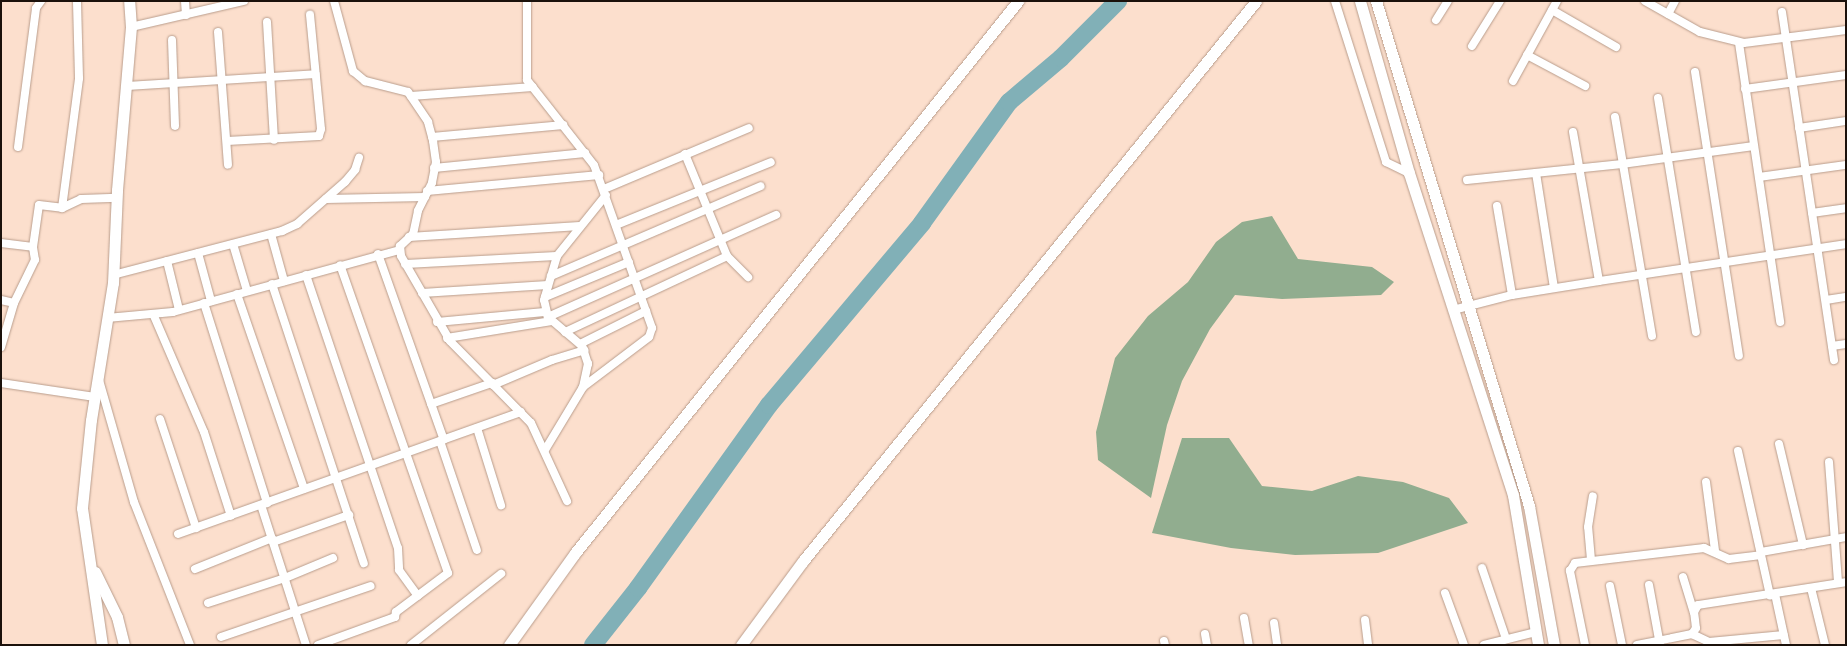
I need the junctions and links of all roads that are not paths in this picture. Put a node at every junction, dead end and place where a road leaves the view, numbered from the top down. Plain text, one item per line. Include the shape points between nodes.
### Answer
1 (41, 1) edge
2 (77, 1) edge
3 (123, 1) edge
4 (129, 1) edge
5 (185, 1) edge
6 (244, 1) edge
7 (334, 1) edge
8 (527, 1) edge
9 (1018, 1) edge
10 (1256, 1) edge
11 (1335, 1) edge
12 (1360, 1) edge
13 (1376, 1) edge
14 (1448, 1) edge
15 (1500, 1) edge
16 (1558, 1) edge
17 (1645, 1) edge
18 (1675, 1) edge
19 (234, 3) edge
20 (1552, 10) junction
21 (1782, 12) dead end
22 (1668, 14) junction
23 (186, 15) junction
24 (310, 15) dead end
25 (1436, 20) dead end
26 (267, 22) dead end
27 (131, 27) junction
28 (1846, 30) edge
29 (218, 32) dead end
30 (172, 40) dead end
31 (1786, 40) junction
32 (1738, 42) junction
33 (1472, 46) dead end
34 (1616, 47) dead end
35 (1527, 54) junction
36 (1695, 72) dead end
37 (316, 74) junction
38 (1846, 75) edge
39 (270, 77) junction
40 (223, 80) junction
41 (1513, 80) dead end
42 (1793, 82) junction
43 (176, 83) junction
44 (127, 86) junction
45 (1585, 86) dead end
46 (533, 88) junction
47 (1745, 89) junction
48 (411, 96) junction
49 (1658, 98) dead end
50 (1615, 117) dead end
51 (1846, 121) edge
52 (175, 126) dead end
53 (563, 126) junction
54 (749, 128) dead end
55 (1799, 128) junction
56 (1573, 132) dead end
57 (432, 137) junction
58 (274, 140) junction
59 (227, 141) junction
60 (1754, 146) junction
61 (18, 147) dead end
62 (1707, 151) junction
63 (585, 154) junction
64 (685, 154) junction
65 (1668, 157) junction
66 (359, 158) dead end
67 (771, 162) dead end
68 (1622, 164) junction
69 (228, 165) dead end
70 (1846, 165) edge
71 (434, 168) junction
72 (1577, 170) junction
73 (1806, 171) junction
74 (1536, 173) junction
75 (599, 175) junction
76 (1410, 176) junction
77 (1759, 177) junction
78 (1467, 180) dead end
79 (760, 186) dead end
80 (700, 190) junction
81 (605, 192) junction
82 (426, 194) junction
83 (117, 198) junction
84 (326, 199) junction
85 (1498, 206) dead end
86 (62, 208) junction
87 (708, 208) junction
88 (1846, 208) edge
89 (1812, 214) junction
90 (776, 215) dead end
91 (616, 224) junction
92 (580, 226) junction
93 (271, 234) junction
94 (409, 237) junction
95 (720, 240) junction
96 (1, 243) edge
97 (233, 244) junction
98 (623, 244) junction
99 (1846, 244) edge
100 (33, 247) junction
101 (1818, 248) junction
102 (399, 250) junction
103 (198, 253) junction
104 (378, 254) junction
105 (1769, 254) junction
106 (557, 256) junction
107 (727, 256) junction
108 (167, 261) junction
109 (629, 262) junction
110 (1723, 262) junction
111 (405, 264) junction
112 (340, 265) junction
113 (1685, 267) junction
114 (306, 274) junction
115 (1642, 274) junction
116 (113, 275) junction
117 (551, 276) junction
118 (748, 277) dead end
119 (634, 278) junction
120 (1599, 280) junction
121 (284, 281) junction
122 (272, 284) junction
123 (548, 285) junction
124 (1554, 288) junction
125 (247, 291) junction
126 (422, 293) junction
127 (237, 294) junction
128 (641, 295) junction
129 (1512, 295) junction
130 (544, 297) junction
131 (1846, 298) edge
132 (1, 300) edge
133 (1826, 300) junction
134 (14, 302) junction
135 (208, 302) junction
136 (1468, 306) junction
137 (180, 310) junction
138 (1453, 310) junction
139 (646, 311) junction
140 (154, 316) junction
141 (548, 317) junction
142 (107, 318) junction
143 (437, 322) junction
144 (1780, 322) dead end
145 (564, 332) junction
146 (1696, 332) dead end
147 (1652, 336) dead end
148 (447, 338) junction
149 (1846, 344) edge
150 (1832, 346) junction
151 (1, 347) edge
152 (583, 347) junction
153 (1739, 356) dead end
154 (1834, 360) dead end
155 (98, 376) junction
156 (1, 383) edge
157 (492, 384) junction
158 (583, 387) junction
159 (95, 397) junction
160 (431, 404) junction
161 (521, 412) junction
162 (160, 420) dead end
163 (476, 428) junction
164 (442, 440) junction
165 (1779, 444) dead end
166 (545, 450) junction
167 (1738, 450) dead end
168 (407, 453) junction
169 (1828, 462) dead end
170 (371, 466) junction
171 (337, 478) junction
172 (1706, 482) dead end
173 (304, 489) junction
174 (1593, 496) dead end
175 (567, 501) dead end
176 (1521, 502) junction
177 (264, 504) junction
178 (501, 505) dead end
179 (349, 515) junction
180 (230, 516) junction
181 (196, 528) junction
182 (178, 534) dead end
183 (1846, 538) edge
184 (1835, 539) junction
185 (272, 540) junction
186 (1803, 545) junction
187 (477, 550) dead end
188 (1715, 550) junction
189 (1761, 554) junction
190 (333, 558) dead end
191 (1591, 560) junction
192 (90, 562) junction
193 (364, 563) dead end
194 (1482, 568) dead end
195 (195, 569) dead end
196 (501, 574) dead end
197 (1683, 577) dead end
198 (285, 578) junction
199 (1842, 583) edge
200 (1649, 585) dead end
201 (371, 586) dead end
202 (1610, 586) dead end
203 (1811, 588) junction
204 (1446, 593) dead end
205 (1772, 594) junction
206 (418, 596) junction
207 (208, 603) dead end
208 (1694, 612) junction
209 (296, 613) junction
210 (1244, 618) dead end
211 (1365, 620) dead end
212 (1274, 624) dead end
213 (1536, 632) junction
214 (1205, 634) dead end
215 (1692, 634) junction
216 (1784, 635) junction
217 (222, 637) dead end
218 (1506, 639) junction
219 (1659, 642) edge
220 (102, 645) edge
221 (124, 645) edge
222 (190, 645) edge
223 (306, 645) edge
224 (318, 645) edge
225 (411, 645) edge
226 (509, 645) edge
227 (741, 645) edge
228 (1207, 645) edge
229 (1249, 645) edge
230 (1276, 645) edge
231 (1368, 645) edge
232 (1464, 645) edge
233 (1484, 645) edge
234 (1538, 645) edge
235 (1554, 645) edge
236 (1585, 645) edge
237 (1622, 645) edge
238 (1637, 645) edge
239 (1786, 645) edge
240 (1825, 645) edge

1 - 61 street via 36,8
2 - 86 street via 79,78
3 - 27 street
4 - 27 street
5 - 23 street
6 - 19 street
7 - 48 street via 353,71 365,82 396,87
8 - 46 street via 528,80
9 - 226 street via 575,553
10 - 227 street via 803,561
11 - 76 street via 1386,162
12 - 76 street
13 - 136 street
14 - 25 street
15 - 33 street
16 - 20 street
17 - 22 street
18 - 22 street
19 - 23 street
20 - 34 street
20 - 35 street
21 - 31 street
22 - 32 street via 1700,32
23 - 27 street
24 - 37 street
26 - 39 street
27 - 44 street
28 - 31 street
29 - 40 street
30 - 43 street
31 - 32 street
31 - 42 street
32 - 47 street
35 - 41 street
35 - 45 street
36 - 62 street
37 - 39 street
37 - 58 street via 319,136
38 - 42 street
39 - 40 street
39 - 58 street
40 - 43 street
40 - 59 street
42 - 47 street
42 - 55 street
43 - 44 street
43 - 52 street
44 - 83 street
46 - 48 street
46 - 53 street
47 - 60 street
48 - 57 street via 428,122
49 - 65 street
50 - 68 street
51 - 55 street
53 - 57 street
53 - 63 street
54 - 64 street
55 - 73 street
56 - 72 street
57 - 71 street
58 - 59 street
59 - 69 street
60 - 62 street
60 - 77 street
62 - 65 street
62 - 110 street
63 - 71 street
63 - 75 street
64 - 80 street
64 - 81 street
65 - 68 street
65 - 113 street
66 - 84 street via 355,170
67 - 80 street
68 - 72 street
68 - 115 street
70 - 73 street
71 - 82 street
72 - 74 street
72 - 120 street
73 - 77 street
73 - 89 street
74 - 78 street
74 - 124 street
75 - 81 street
75 - 82 street
76 - 138 street
77 - 105 street
79 - 87 street
80 - 87 street
80 - 91 street
81 - 91 street
81 - 92 street
82 - 84 street
82 - 94 street
83 - 86 street via 82,199
83 - 116 street
84 - 93 street via 297,224
85 - 129 street
86 - 100 street via 39,205
87 - 95 street
87 - 98 street
88 - 89 street
89 - 101 street
90 - 95 street
91 - 98 street
92 - 94 street
92 - 106 street
93 - 97 street
93 - 121 street
94 - 102 street
95 - 107 street
95 - 119 street
96 - 100 street
97 - 103 street
97 - 125 street
98 - 109 street
98 - 117 street
99 - 101 street
100 - 134 street via 35,260
101 - 105 street
101 - 133 street
102 - 104 street
102 - 111 street
103 - 108 street
103 - 135 street
104 - 112 street
104 - 160 street
105 - 110 street
105 - 144 street
106 - 111 street
106 - 117 street
107 - 118 street
107 - 128 street
108 - 116 street
108 - 137 street
109 - 119 street
109 - 130 street
110 - 113 street
110 - 153 street
111 - 126 street
112 - 114 street
112 - 168 street
113 - 115 street
113 - 146 street
114 - 121 street
114 - 170 street
115 - 120 street
115 - 147 street
116 - 142 street
117 - 123 street
119 - 128 street
119 - 141 street
120 - 124 street
121 - 122 street
122 - 125 street
122 - 171 street
123 - 126 street
123 - 130 street
124 - 129 street
125 - 127 street
126 - 143 street
127 - 135 street
127 - 173 street
128 - 139 street
128 - 145 street
129 - 136 street
130 - 141 street
131 - 133 street
132 - 134 street
133 - 150 street
134 - 151 street
135 - 137 street
135 - 177 street
136 - 138 street
136 - 176 street
137 - 140 street
138 - 176 street
139 - 152 street
139 - 158 street via 652,335
140 - 142 street
140 - 180 street via 204,432
141 - 143 street
141 - 145 street
141 - 148 street
142 - 155 street
143 - 148 street
145 - 152 street
148 - 157 street
149 - 150 street
150 - 154 street
152 - 157 street
152 - 158 street via 588,364
155 - 159 street
155 - 222 street via 134,502
156 - 159 street
157 - 160 street
157 - 161 street
158 - 166 street
159 - 192 street via 82,508
160 - 164 street
161 - 163 street
161 - 166 street via 536,430
162 - 181 street
163 - 164 street
163 - 178 street
164 - 168 street
164 - 187 street
165 - 186 street
166 - 175 street
167 - 189 street
168 - 170 street
168 - 206 street via 448,573
169 - 184 street
170 - 171 street
170 - 206 street via 398,548 399,570
171 - 173 street
171 - 179 street
172 - 188 street
173 - 177 street
174 - 191 street via 1588,527
176 - 213 street
176 - 235 street
177 - 180 street
177 - 185 street
179 - 185 street
179 - 193 street
180 - 181 street
181 - 182 street
183 - 184 street
184 - 186 street
184 - 199 street
185 - 195 street
185 - 198 street
186 - 189 street
188 - 189 street via 1734,560
188 - 191 street via 1704,548
189 - 205 street
190 - 198 street
191 - 236 street via 1570,567
192 - 220 street
192 - 221 street via 117,617
194 - 218 street
196 - 225 street
197 - 208 street
198 - 207 street
198 - 209 street
199 - 203 street
200 - 219 street
201 - 209 street
202 - 237 street
203 - 205 street
203 - 240 street
204 - 232 street
205 - 208 street via 1698,606
205 - 216 street
206 - 224 street via 396,612 395,617
208 - 215 street via 1696,628
209 - 217 street
209 - 223 street
210 - 229 street
211 - 231 street
212 - 230 street
213 - 218 street
213 - 234 street
214 - 228 street
215 - 216 street via 1709,642
215 - 219 street
216 - 239 street
218 - 233 street
219 - 238 street

